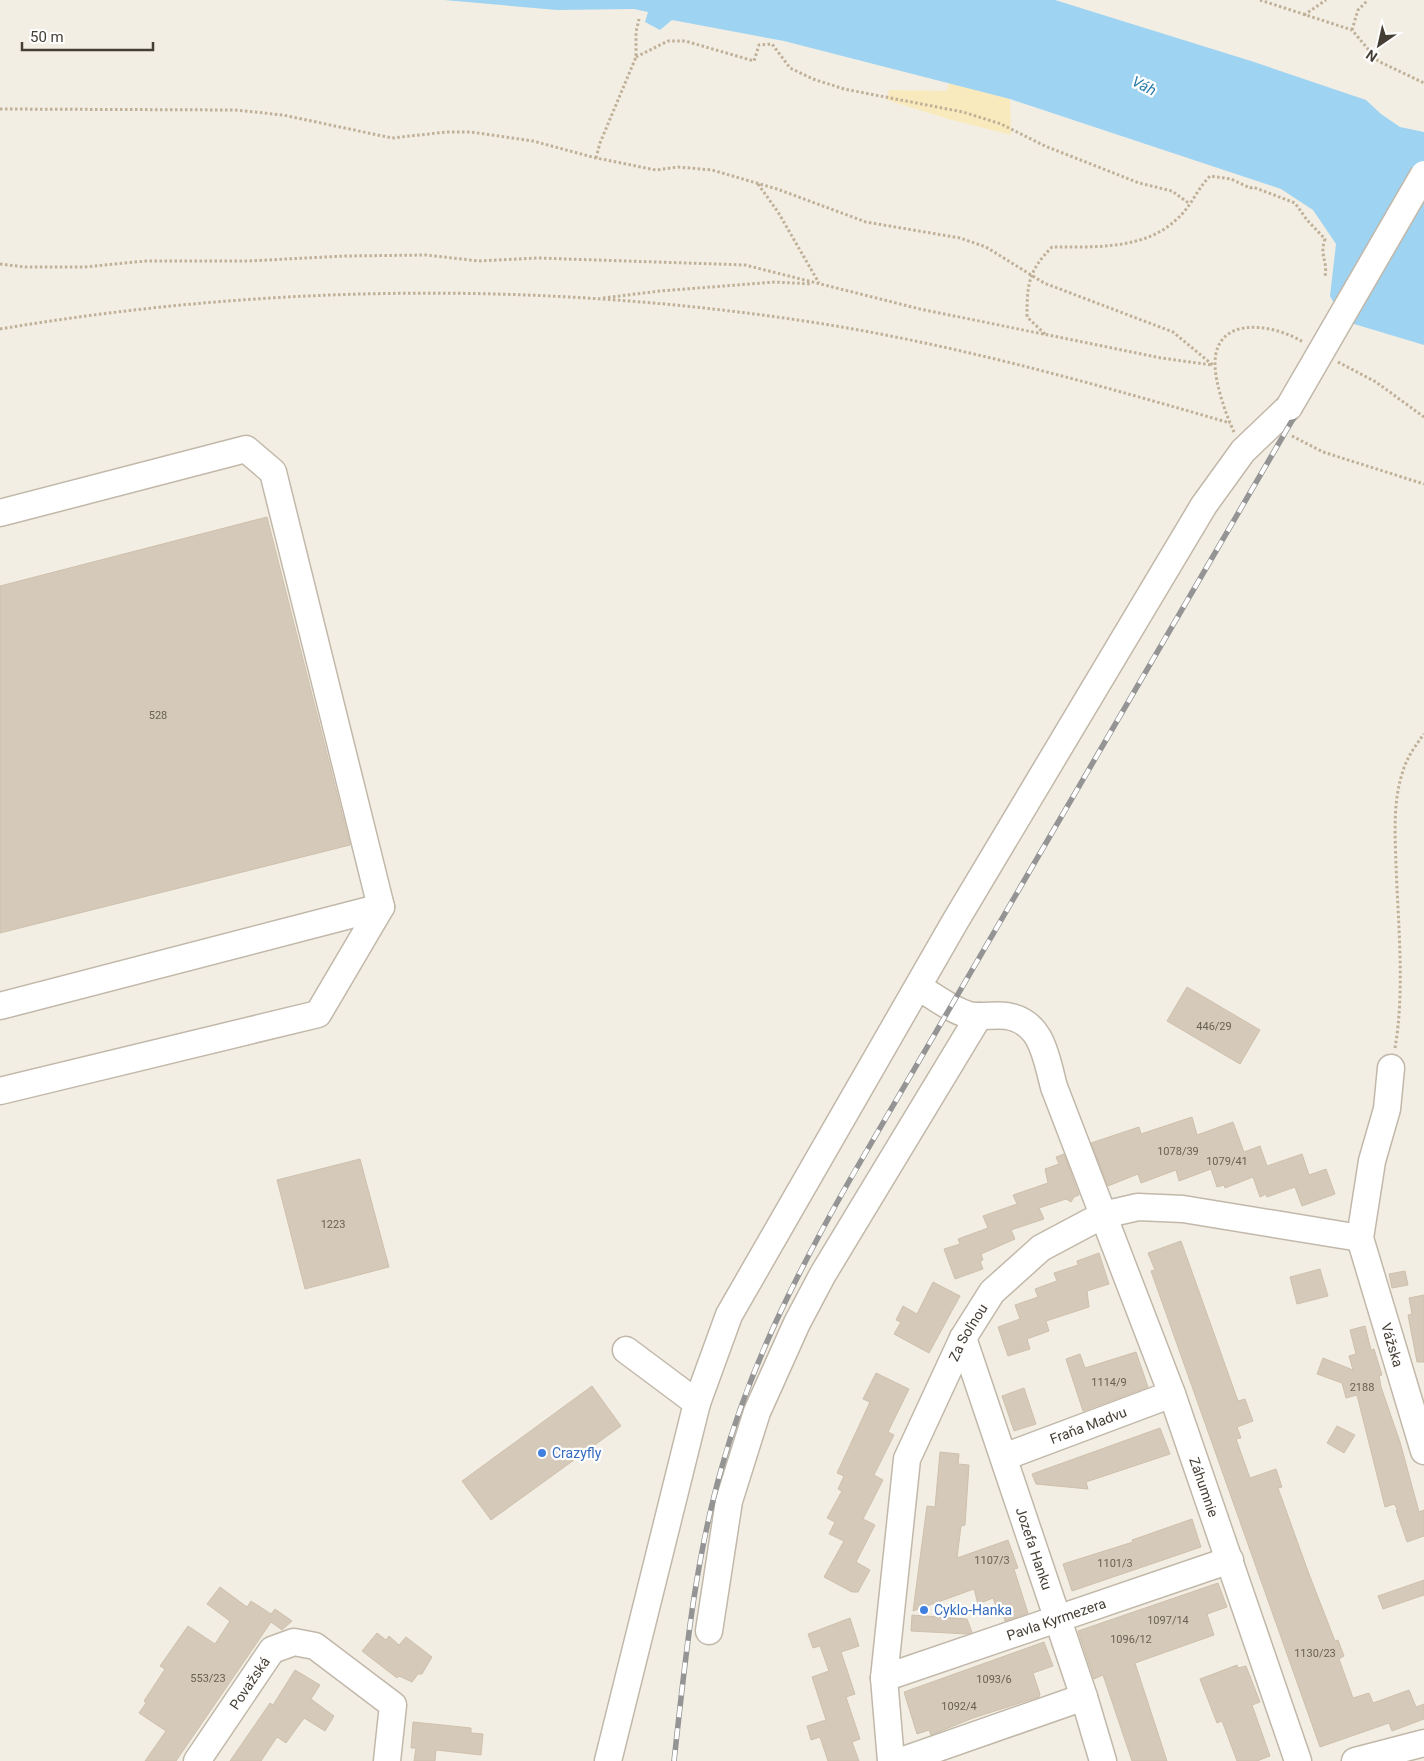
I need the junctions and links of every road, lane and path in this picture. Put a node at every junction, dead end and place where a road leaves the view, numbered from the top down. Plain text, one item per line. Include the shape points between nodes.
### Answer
1 (1260, 0) edge
2 (1326, 0) edge
3 (1368, 0) edge
4 (1304, 15) junction
5 (640, 18) dead end
6 (1352, 30) junction
7 (636, 57) junction
8 (1424, 82) edge
9 (0, 109) edge
10 (596, 158) junction
11 (1424, 174) edge
12 (757, 183) junction
13 (1190, 204) junction
14 (0, 264) edge
15 (1032, 276) junction
16 (1325, 278) dead end
17 (819, 284) junction
18 (595, 299) junction
19 (0, 329) edge
20 (1046, 335) junction
21 (1419, 413) dead end
22 (1424, 418) edge
23 (1230, 423) dead end
24 (1292, 436) dead end
25 (1424, 484) edge
26 (0, 513) edge
27 (1424, 734) edge
28 (381, 907) junction
29 (918, 987) junction
30 (0, 1006) edge
31 (979, 1016) junction
32 (1391, 1068) joint
33 (0, 1090) edge
34 (1104, 1215) junction
35 (1360, 1238) junction
36 (963, 1338) junction
37 (626, 1350) dead end
38 (1172, 1394) junction
39 (696, 1403) junction
40 (1424, 1451) edge
41 (1004, 1457) junction
42 (1230, 1560) junction
43 (1056, 1619) junction
44 (709, 1631) dead end
45 (884, 1678) junction
46 (1084, 1698) junction
47 (1424, 1743) edge
48 (197, 1761) edge
49 (387, 1761) edge
50 (608, 1761) edge
51 (891, 1761) edge
52 (901, 1761) edge
53 (1103, 1761) edge
54 (1298, 1761) edge
55 (1355, 1761) edge

1 - 4 path
2 - 4 path
3 - 6 path via 1358,10
4 - 6 path
5 - 7 path via 636,32
6 - 8 path via 1378,61
7 - 10 path
7 - 13 path via 668,41 685,41 754,61 759,45 772,44 790,68 813,79 844,89 963,112 1001,124 1045,146 1139,183 1172,191
9 - 10 path via 235,110 302,118 366,135 392,138 471,132 532,141
10 - 12 path via 656,170 678,167 712,170
11 - 29 street, bridge via 1289,406 1242,451 1204,505
12 - 15 path via 866,222 960,238 986,247
12 - 17 path via 778,212
13 - 15 path via 1161,232 1128,243 1052,248 1040,260
13 - 16 path via 1210,176 1231,178 1295,203 1325,239 1321,251 1327,266
14 - 17 path via 84,266 146,261 248,261 345,256 416,256 479,261 538,258 645,260 745,265
15 - 20 path via 1027,288 1027,317
15 - 20 path via 1174,332 1214,366
17 - 18 path via 775,282
17 - 20 path
18 - 19 path via 488,294 332,295 199,303 77,316
18 - 23 path via 756,315 877,334 1045,370
21 - 22 path
24 - 25 path via 1323,452
26 - 28 street via 246,449 273,472
27 - 32 path via 1410,754 1402,775 1395,821 1398,1029
28 - 30 street
28 - 33 street via 318,1014
29 - 31 street, Záhumnie via 958,1010
29 - 39 street via 737,1300
31 - 34 street, Záhumnie via 995,1015 1020,1020 1040,1039 1054,1087
31 - 44 street via 823,1274 768,1388 742,1454 729,1501
32 - 35 street via 1387,1109 1372,1161
34 - 35 street, Za Soľnou via 1138,1207 1184,1209
34 - 36 street, Za Soľnou via 1041,1248 992,1292
34 - 38 street, Záhumnie
35 - 40 street, Vážska
36 - 41 street, Jozefa Hanku
36 - 45 street, Za Soľnou via 907,1459
37 - 39 street
38 - 41 street, Fraňa Madvu
38 - 42 street, Záhumnie
39 - 50 street
41 - 43 street, Jozefa Hanku
42 - 43 street, Pavla Kyrmezera
42 - 54 street, Záhumnie
43 - 45 street, Pavla Kyrmezera
43 - 46 street, Jozefa Hanku
45 - 51 street, Za Soľnou
46 - 52 street
46 - 53 street, Jozefa Hanku
47 - 55 street
48 - 49 street, Považská via 272,1650 294,1642 315,1646 393,1705

